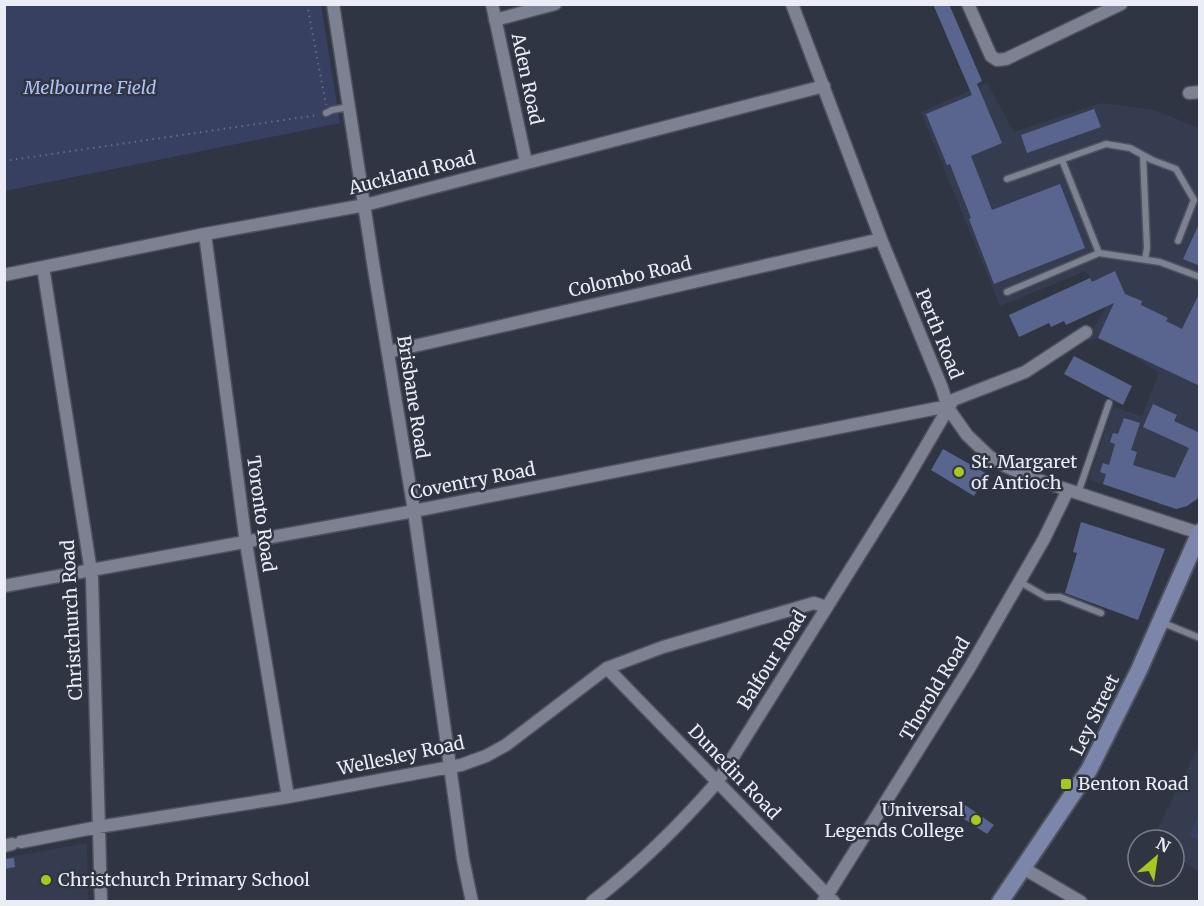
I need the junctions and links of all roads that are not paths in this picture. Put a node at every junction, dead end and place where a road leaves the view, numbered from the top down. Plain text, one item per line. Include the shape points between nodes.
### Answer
1 (333, 4) edge
2 (492, 4) edge
3 (555, 4) edge
4 (792, 4) edge
5 (968, 4) edge
6 (1121, 4) edge
7 (495, 20) junction
8 (824, 86) junction
9 (350, 107) junction
10 (326, 113) road end
11 (1143, 155) junction
12 (1062, 160) junction
13 (526, 162) junction
14 (1007, 179) dead end
15 (365, 205) junction
16 (205, 234) junction
17 (881, 238) junction
18 (1178, 241) dead end
19 (1099, 253) junction
20 (1145, 260) junction
21 (43, 267) junction
22 (4, 275) edge
23 (1200, 277) edge
24 (1007, 292) dead end
25 (1086, 332) dead end
26 (388, 352) junction
27 (1109, 403) dead end
28 (948, 408) junction
29 (1073, 492) junction
30 (414, 511) junction
31 (1199, 533) edge
32 (246, 543) junction
33 (90, 569) junction
34 (1019, 582) junction
35 (4, 586) edge
36 (826, 608) junction
37 (1101, 613) dead end
38 (1160, 622) junction
39 (1200, 638) edge
40 (607, 668) junction
41 (451, 767) junction
42 (718, 781) junction
43 (288, 797) junction
44 (98, 827) junction
45 (12, 844) edge
46 (1023, 868) junction
47 (828, 899) edge
48 (101, 902) edge
49 (472, 902) edge
50 (592, 902) edge
51 (1000, 902) edge
52 (1081, 902) edge

1 - 9 street, Brisbane Road
2 - 7 street, Aden Road
3 - 7 street
4 - 8 street, Perth Road
5 - 6 street via 991,56 998,60
7 - 13 street, Aden Road
8 - 13 street, Auckland Road
8 - 17 street, Perth Road
9 - 10 lane
9 - 15 street, Brisbane Road
11 - 12 lane via 1130,148 1106,144
11 - 18 lane via 1176,169 1194,200
11 - 20 lane
12 - 14 lane
12 - 19 lane
13 - 15 street, Auckland Road
15 - 16 street, Auckland Road
15 - 26 street, Brisbane Road
16 - 21 street, Auckland Road
16 - 32 street, Toronto Road
17 - 26 street, Colombo Road
17 - 28 street, Perth Road
19 - 20 lane
19 - 24 lane
20 - 23 lane
21 - 22 street, Auckland Road
21 - 33 street, Christchurch Road
25 - 28 street via 1025,372 953,400
26 - 30 street, Brisbane Road
27 - 29 lane
28 - 29 street, Perth Road via 966,435 989,456 1023,474
28 - 30 street, Coventry Road
28 - 36 street, Balfour Road
29 - 31 street, Perth Road
29 - 34 street, Thorold Road
30 - 32 street, Coventry Road
30 - 41 street, Brisbane Road
31 - 38 street, Ley Street
32 - 33 street, Coventry Road
32 - 43 street, Toronto Road
33 - 35 street, Coventry Road
33 - 44 street, Christchurch Road
34 - 37 lane via 1047,597 1060,597
34 - 47 street, Thorold Road
36 - 40 street, Wellesley Road via 814,603 663,647
36 - 42 street, Balfour Road
38 - 39 lane
38 - 46 street, Ley Street via 1089,770
40 - 41 street, Wellesley Road via 506,745
40 - 42 street, Dunedin Road
41 - 43 street, Wellesley Road
41 - 49 street, Brisbane Road
42 - 47 street, Dunedin Road
42 - 50 street, Balfour Road via 627,874
43 - 44 street, Wellesley Road
44 - 45 street, Wellesley Road
44 - 48 street, Christchurch Road
46 - 51 street, Ley Street
46 - 52 street

